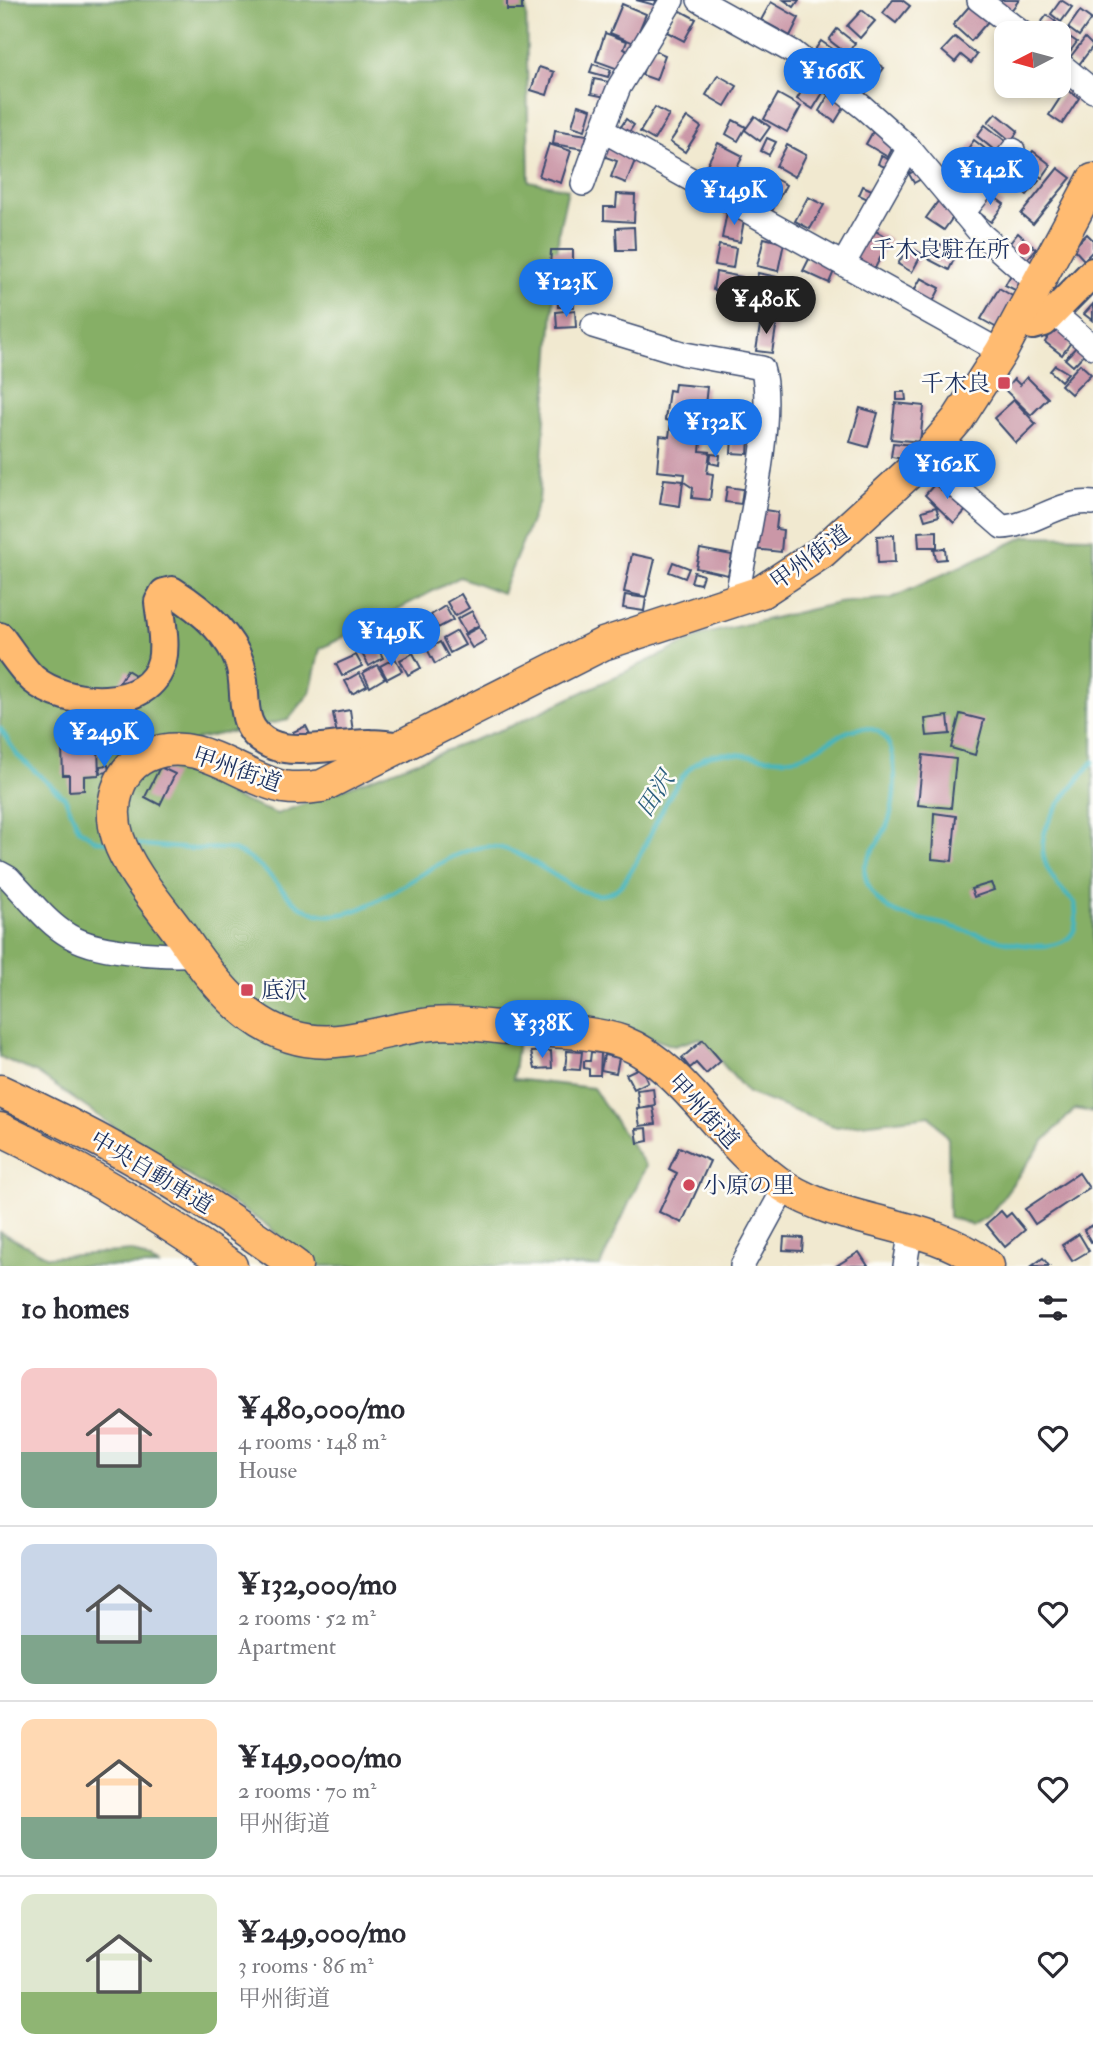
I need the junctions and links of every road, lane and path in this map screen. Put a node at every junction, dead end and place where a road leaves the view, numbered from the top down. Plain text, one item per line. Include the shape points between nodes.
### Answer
1 (672, 0) edge
2 (699, 0) edge
3 (979, 0) edge
4 (1006, 21) edge
5 (1071, 73) edge
6 (1093, 91) edge
7 (602, 131) junction
8 (909, 148) junction
9 (1013, 150) dead end
10 (1093, 180) edge
11 (583, 184) dead end
12 (963, 213) junction
13 (844, 262) junction
14 (1093, 272) edge
15 (1037, 283) junction
16 (1055, 314) junction
17 (1018, 322) junction
18 (593, 326) dead end
19 (1093, 347) edge
20 (1001, 352) junction
21 (924, 459) junction
22 (1093, 503) edge
23 (736, 602) junction
24 (0, 637) edge
25 (403, 747) junction
26 (0, 873) edge
27 (190, 949) junction
28 (0, 1091) edge
29 (0, 1129) edge
30 (785, 1187) junction
31 (911, 1229) junction
32 (231, 1266) edge
33 (296, 1266) edge
34 (742, 1266) edge
35 (905, 1266) edge
36 (988, 1266) edge

1 - 7 street via 619,87
2 - 8 street via 793,52
3 - 4 street
5 - 6 street
7 - 11 street
7 - 13 street
8 - 12 street
8 - 13 street
9 - 12 street
10 - 15 highway, 甲州街道
12 - 15 street
13 - 20 street
14 - 16 main road
15 - 17 highway, 甲州街道
16 - 17 main road via 1033,326
16 - 19 street
17 - 20 highway, 甲州街道
18 - 23 street via 685,355 762,368 768,386 761,453
20 - 21 highway, 甲州街道 via 958,419
21 - 22 street via 1002,527 1071,503
21 - 23 highway, 甲州街道 via 798,571
23 - 25 highway, 甲州街道 via 603,644
24 - 25 main road via 33,679 54,692 82,699 124,697 148,684 162,661 159,601 172,591 209,618 231,646 240,665 247,722 256,735 271,745 288,748
25 - 27 highway, 甲州街道 via 343,778 304,788 268,783 193,751 154,753 135,764 120,783 113,808 123,852
26 - 27 street via 55,928 77,943 169,956
27 - 30 highway, 甲州街道 via 237,1008 262,1025 303,1041 345,1041 455,1023 576,1032 621,1041 666,1069 740,1150
28 - 33 highway, 中央自動車道 via 133,1159
29 - 32 highway, 中央自動車道 via 153,1212
30 - 31 highway, 甲州街道 via 815,1202
30 - 34 street
31 - 35 street
31 - 36 highway, 甲州街道 via 950,1242

